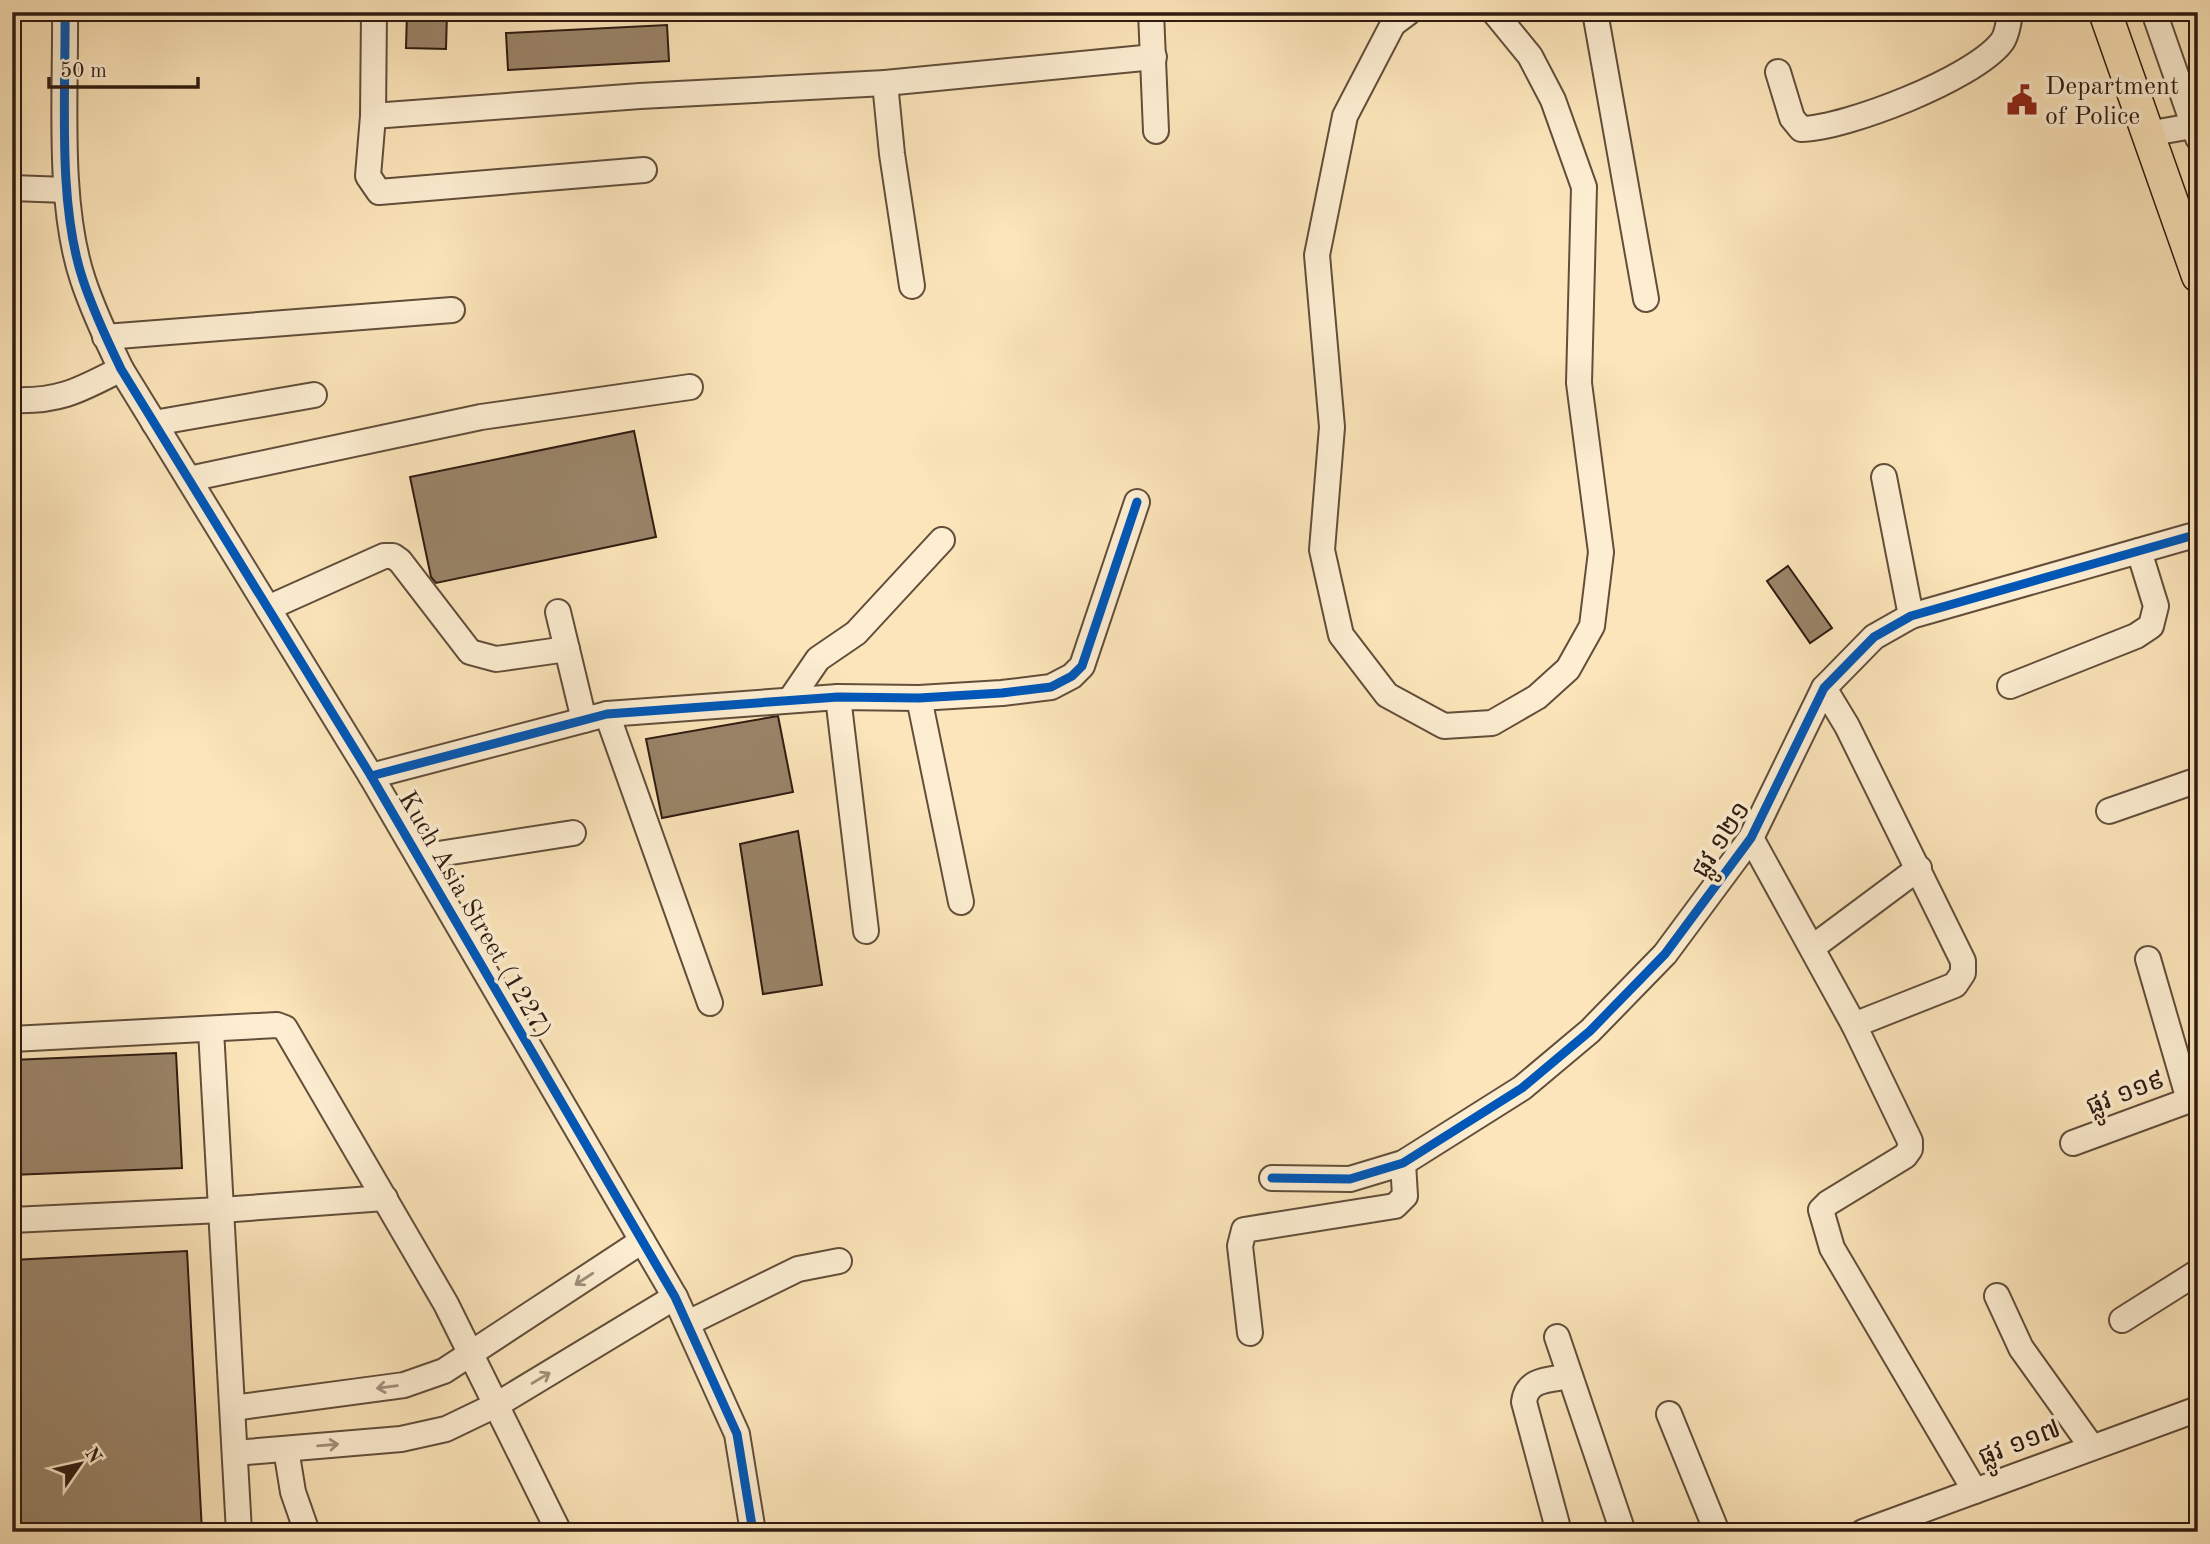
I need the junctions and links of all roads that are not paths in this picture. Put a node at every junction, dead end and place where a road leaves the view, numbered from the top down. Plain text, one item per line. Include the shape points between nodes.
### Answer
1 (65, 12) edge
2 (374, 12) edge
3 (1151, 12) edge
4 (1409, 12) edge
5 (1494, 12) edge
6 (1595, 12) edge
7 (2010, 12) edge
8 (2105, 12) edge
9 (2154, 12) edge
10 (1154, 57) junction
11 (1778, 72) dead end
12 (885, 83) junction
13 (373, 116) junction
14 (2196, 129) edge
15 (1156, 131) dead end
16 (2147, 134) junction
17 (644, 170) dead end
18 (12, 188) edge
19 (66, 190) junction
20 (2198, 276) edge
21 (912, 286) dead end
22 (1646, 299) dead end
23 (452, 310) dead end
24 (105, 337) junction
25 (121, 369) junction
26 (690, 387) dead end
27 (314, 395) dead end
28 (12, 400) edge
29 (154, 423) junction
30 (1884, 477) dead end
31 (189, 479) junction
32 (1138, 502) dead end
33 (2198, 534) edge
34 (942, 540) dead end
35 (2139, 551) junction
36 (268, 608) junction
37 (558, 612) dead end
38 (1911, 616) junction
39 (566, 649) junction
40 (2010, 686) dead end
41 (1824, 688) junction
42 (838, 697) junction
43 (919, 698) junction
44 (790, 700) junction
45 (596, 717) junction
46 (371, 776) junction
47 (2198, 780) edge
48 (2109, 811) dead end
49 (573, 832) dead end
50 (1751, 838) junction
51 (419, 858) junction
52 (1919, 869) junction
53 (961, 902) dead end
54 (866, 931) dead end
55 (1812, 947) junction
56 (2148, 959) dead end
57 (710, 1003) dead end
58 (1854, 1025) junction
59 (211, 1030) junction
60 (12, 1039) edge
61 (2193, 1098) edge
62 (2073, 1143) dead end
63 (1403, 1163) junction
64 (1272, 1178) dead end
65 (385, 1198) junction
66 (221, 1210) junction
67 (12, 1220) edge
68 (642, 1241) junction
69 (839, 1261) dead end
70 (2198, 1272) edge
71 (1997, 1296) dead end
72 (675, 1297) junction
73 (2122, 1320) dead end
74 (688, 1323) junction
75 (1250, 1333) dead end
76 (1557, 1337) dead end
77 (472, 1352) junction
78 (1570, 1376) junction
79 (498, 1404) junction
80 (233, 1408) junction
81 (2198, 1409) edge
82 (1669, 1414) dead end
83 (2091, 1446) junction
84 (286, 1448) junction
85 (235, 1453) junction
86 (1975, 1491) junction
87 (239, 1532) edge
88 (307, 1532) edge
89 (559, 1532) edge
90 (752, 1532) edge
91 (1559, 1532) edge
92 (1623, 1532) edge
93 (1717, 1532) edge
94 (1863, 1532) edge

1 - 19 street, Kuch Asia Street (1227)
2 - 13 street
3 - 10 street
4 - 5 street via 1393,24 1345,116 1317,255 1332,427 1322,550 1341,635 1387,695 1444,726 1492,723 1537,697 1568,669 1592,626 1601,552 1578,383 1584,187 1553,100 1530,56
6 - 22 street
7 - 11 street via 2003,41 1991,53 1924,92 1858,118 1801,129 1792,118
8 - 16 main road
9 - 14 street
10 - 12 street
10 - 15 street
12 - 13 street
12 - 21 street
13 - 17 street via 368,176 379,192
14 - 16 street
16 - 20 main road
18 - 19 street
19 - 24 street, Kuch Asia Street (1227) via 82,277
23 - 24 street
24 - 25 street, Kuch Asia Street (1227)
25 - 28 street via 74,393 43,401
25 - 29 street, Kuch Asia Street (1227)
26 - 31 street via 481,417
27 - 29 street
29 - 31 street, Kuch Asia Street (1227)
30 - 38 street
31 - 36 street, Kuch Asia Street (1227)
32 - 43 street via 1088,651 1072,676 1051,687
33 - 35 street, ផ្លូវ ១២១
34 - 44 street via 856,633 818,659
35 - 38 street, ផ្លូវ ១២១
35 - 40 street via 2156,606 2151,626
36 - 39 street via 393,556 470,652 496,659
36 - 46 street, Kuch Asia Street (1227)
37 - 39 street
38 - 41 street, ផ្លូវ ១២១ via 1874,637
39 - 45 street
41 - 50 street, ផ្លូវ ១២១
41 - 52 street
42 - 43 street
42 - 44 street
42 - 54 street
43 - 53 street
44 - 45 street
45 - 46 street
45 - 57 street
46 - 51 street, Kuch Asia Street (1227)
47 - 48 street
49 - 51 street
50 - 55 street
50 - 63 street, ផ្លូវ ១២១ via 1665,954 1590,1031 1522,1088
51 - 68 street, Kuch Asia Street (1227)
52 - 55 street
52 - 58 street via 1963,961 1963,973 1955,985
55 - 58 street
56 - 61 street
58 - 86 street via 1910,1149 1828,1203 1821,1210 1822,1222 1832,1248
59 - 60 street
59 - 65 street via 285,1028
59 - 66 street
61 - 62 street, ផ្លូវ ១១៩
63 - 64 street, ផ្លូវ ១២១ via 1350,1179
63 - 75 street via 1405,1196 1395,1206 1244,1230 1240,1246
65 - 66 street
65 - 77 street
66 - 67 street
66 - 80 street
68 - 72 street, Kuch Asia Street (1227)
68 -> 77 street
69 - 74 street via 798,1269
70 - 73 street
71 - 83 street via 2021,1348
72 - 74 street, Kuch Asia Street (1227)
79 -> 72 street
74 - 90 street, Kuch Asia Street (1227) via 737,1434
76 - 78 street
77 - 79 street
77 -> 80 street via 444,1371 404,1385
78 - 91 street via 1534,1382 1525,1391 1524,1402
78 - 92 street
84 -> 79 street via 401,1439 446,1429
79 - 89 street
80 - 85 street
81 - 83 street, ផ្លូវ ១១៧
82 - 93 street
83 - 86 street, ផ្លូវ ១១៧
84 - 85 street
84 - 88 street via 293,1492
85 - 87 street
86 - 94 street, ផ្លូវ ១១៧

